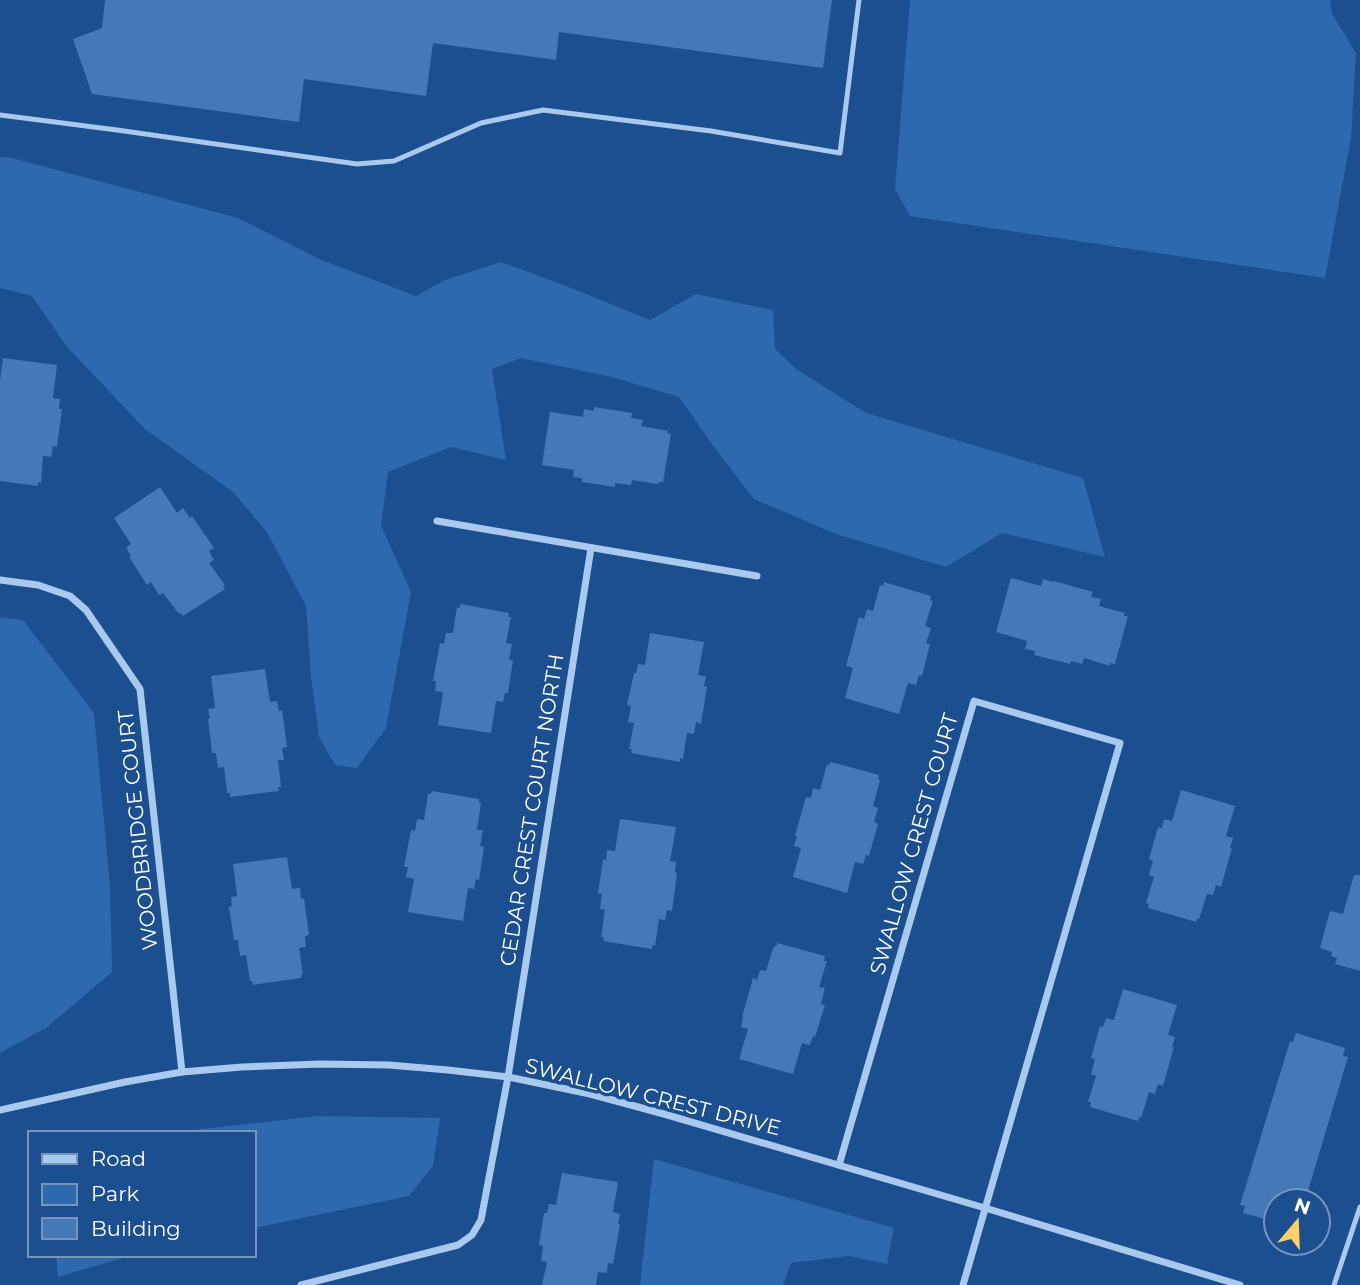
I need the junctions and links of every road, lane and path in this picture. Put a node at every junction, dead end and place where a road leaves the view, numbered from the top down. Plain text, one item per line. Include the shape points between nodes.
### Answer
1 (859, 0) edge
2 (0, 115) edge
3 (437, 521) dead end
4 (591, 548) junction
5 (757, 576) dead end
6 (0, 580) edge
7 (182, 1072) junction
8 (508, 1077) junction
9 (0, 1110) edge
10 (839, 1164) junction
11 (1360, 1207) edge
12 (985, 1208) junction
13 (301, 1285) edge
14 (963, 1285) edge
15 (1240, 1285) edge
16 (1334, 1285) edge

1 - 2 lane via 841,153 543,110 481,123 394,161 358,164
3 - 4 street
4 - 5 street
4 - 8 street, CEDAR CREST COURT NORTH
6 - 7 street, WOODBRIDGE COURT via 38,585 70,596 86,610 140,689
7 - 8 street, SWALLOW CREST DRIVE via 320,1064
7 - 9 street, SWALLOW CREST DRIVE
8 - 10 street, SWALLOW CREST DRIVE via 590,1094
8 - 13 street, CEDAR CREST COURT NORTH via 481,1220 472,1235 458,1245
10 - 12 street, SWALLOW CREST DRIVE
10 - 12 street, SWALLOW CREST COURT via 974,701 1120,743
11 - 16 lane
12 - 14 street
12 - 15 street, SWALLOW CREST DRIVE

